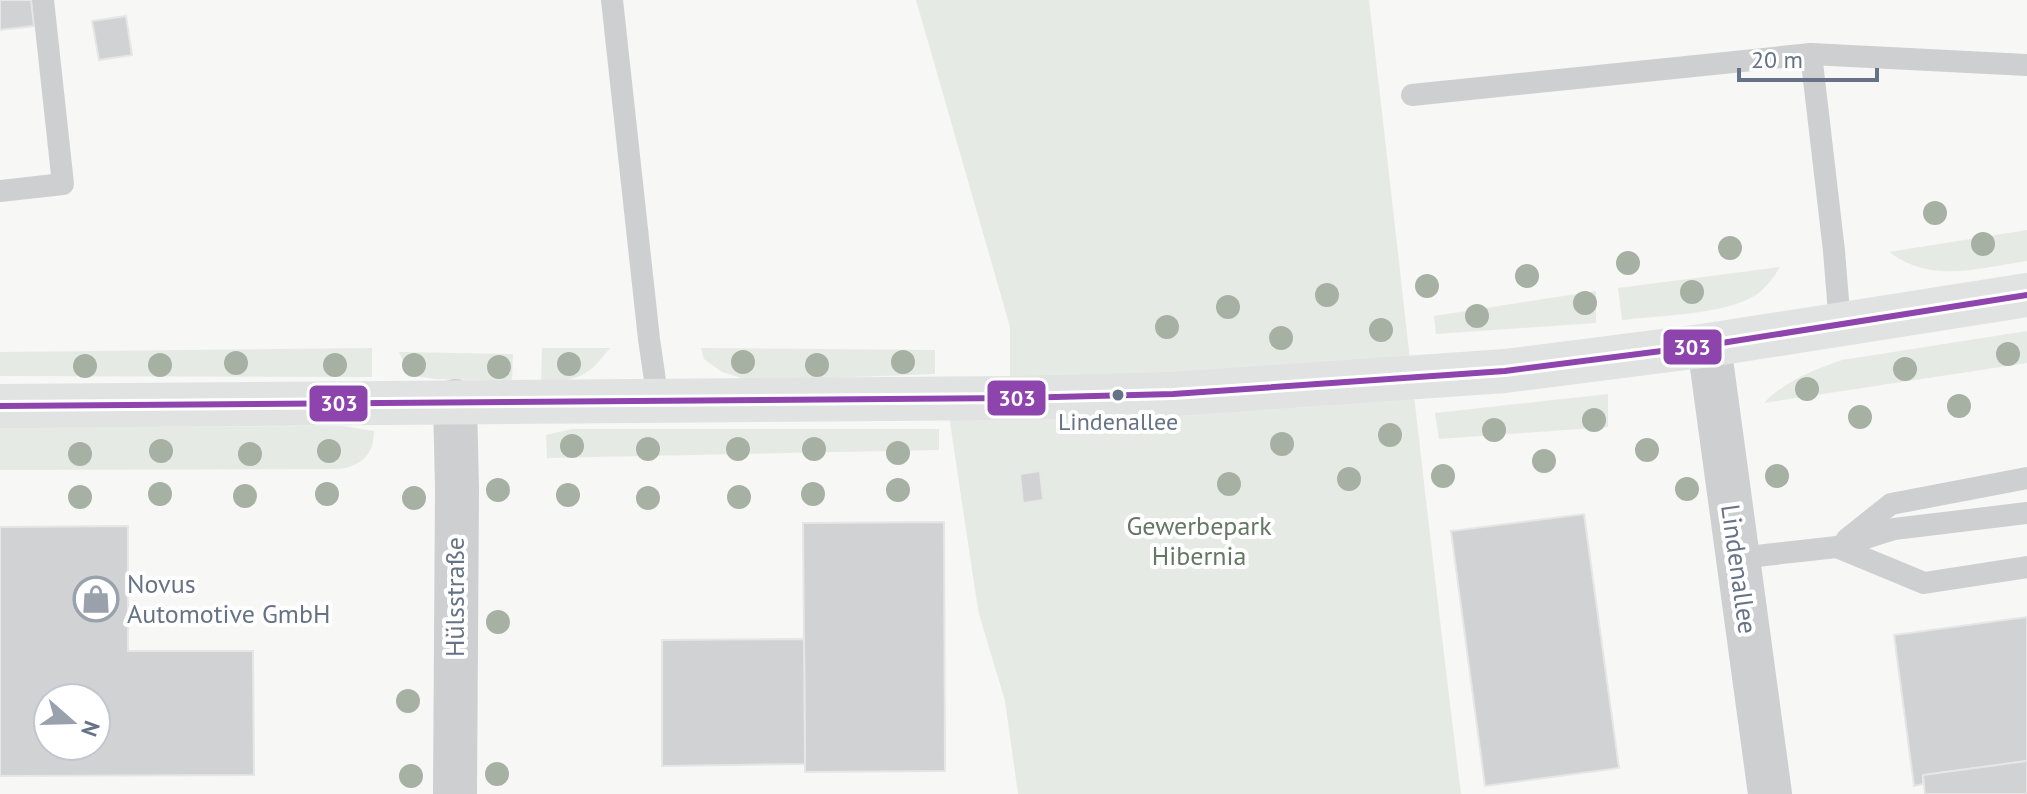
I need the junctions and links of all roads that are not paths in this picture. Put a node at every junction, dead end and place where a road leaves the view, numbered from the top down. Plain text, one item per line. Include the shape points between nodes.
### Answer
1 (43, 0) edge
2 (612, 0) edge
3 (1811, 54) junction
4 (2027, 65) edge
5 (1412, 95) dead end
6 (0, 191) edge
7 (2027, 295) edge
8 (1840, 325) junction
9 (1709, 345) junction
10 (455, 401) junction
11 (658, 401) junction
12 (0, 406) edge
13 (2027, 478) edge
14 (2027, 513) edge
15 (1837, 547) junction
16 (1738, 558) junction
17 (2027, 567) edge
18 (455, 794) edge
19 (1770, 794) edge

1 - 6 lane via 63,184
2 - 11 lane
3 - 4 lane
3 - 5 lane
3 - 8 lane
7 - 8 street
8 - 9 street
9 - 11 street via 1505,371 1135,396
9 - 16 street, Lindenallee
10 - 11 street
10 - 12 street
10 - 18 street, Hülsstraße
13 - 15 lane via 1891,504
14 - 15 lane via 1894,529
15 - 16 lane
15 - 17 lane via 1924,583
16 - 19 street, Lindenallee

